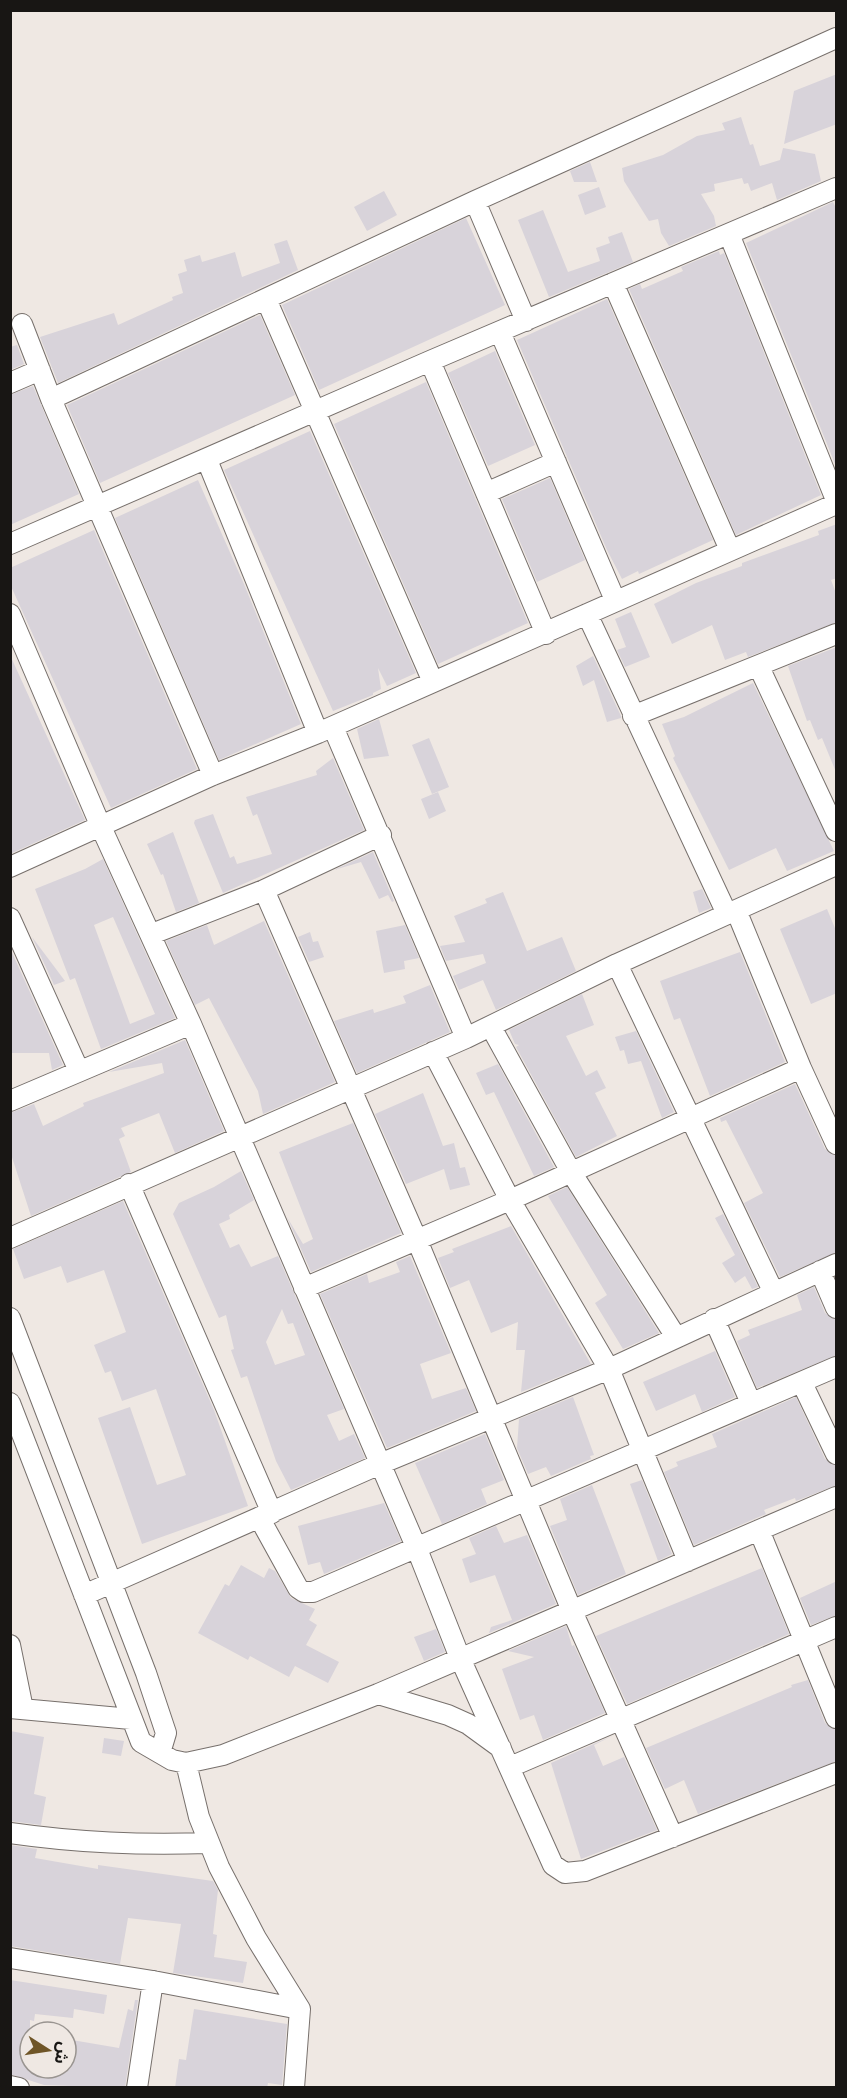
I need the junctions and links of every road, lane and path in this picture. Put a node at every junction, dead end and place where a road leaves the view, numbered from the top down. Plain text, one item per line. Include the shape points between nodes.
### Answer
1 (837, 38) edge
2 (837, 188) edge
3 (475, 201) junction
4 (729, 234) junction
5 (614, 283) junction
6 (266, 298) junction
7 (526, 321) junction
8 (22, 324) dead end
9 (500, 332) junction
10 (430, 361) junction
11 (40, 370) junction
12 (10, 383) edge
13 (51, 399) junction
14 (317, 412) junction
15 (207, 460) junction
16 (556, 462) junction
17 (486, 493) junction
18 (837, 502) edge
19 (96, 506) junction
20 (10, 544) edge
21 (730, 550) junction
22 (615, 600) junction
23 (10, 614) edge
24 (587, 614) junction
25 (546, 634) junction
26 (837, 634) edge
27 (759, 667) junction
28 (433, 682) junction
29 (633, 717) junction
30 (325, 730) junction
31 (213, 775) junction
32 (101, 827) junction
33 (837, 831) edge
34 (381, 835) junction
35 (837, 865) edge
36 (10, 867) edge
37 (264, 890) junction
38 (732, 912) junction
39 (10, 918) edge
40 (152, 934) junction
41 (617, 964) junction
42 (191, 1024) junction
43 (491, 1027) junction
44 (466, 1038) junction
45 (433, 1052) junction
46 (801, 1068) junction
47 (79, 1071) junction
48 (349, 1088) junction
49 (10, 1101) edge
50 (692, 1118) junction
51 (239, 1137) junction
52 (837, 1143) edge
53 (571, 1172) junction
54 (129, 1184) junction
55 (510, 1200) junction
56 (10, 1238) edge
57 (417, 1240) junction
58 (828, 1267) edge
59 (304, 1288) junction
60 (773, 1291) junction
61 (837, 1308) edge
62 (10, 1318) edge
63 (714, 1319) junction
64 (676, 1337) junction
65 (837, 1367) edge
66 (609, 1369) junction
67 (802, 1383) junction
68 (751, 1402) junction
69 (42, 1403) junction
70 (12, 1410) edge
71 (492, 1418) junction
72 (642, 1451) junction
73 (837, 1454) edge
74 (380, 1464) junction
75 (837, 1497) edge
76 (525, 1501) junction
77 (266, 1516) junction
78 (759, 1530) junction
79 (417, 1549) junction
80 (688, 1561) junction
81 (114, 1584) junction
82 (84, 1595) junction
83 (572, 1611) junction
84 (837, 1627) edge
85 (805, 1641) junction
86 (10, 1645) edge
87 (460, 1658) junction
88 (378, 1694) junction
89 (17, 1709) edge
90 (837, 1718) edge
91 (131, 1719) junction
92 (622, 1719) junction
93 (501, 1748) junction
94 (160, 1753) junction
95 (186, 1763) junction
96 (510, 1767) junction
97 (837, 1773) edge
98 (10, 1833) edge
99 (673, 1837) junction
100 (209, 1843) junction
101 (10, 1958) edge
102 (153, 1981) junction
103 (300, 2009) junction
104 (10, 2086) edge
105 (19, 2088) edge
106 (137, 2088) edge
107 (294, 2088) edge

1 - 3 street
2 - 4 street
3 - 6 street
3 - 7 street
4 - 5 street
4 - 18 street
5 - 7 street
5 - 21 street
6 - 13 street
6 - 14 street
7 - 9 street
8 - 11 street
9 - 10 street
9 - 16 street
10 - 14 street
10 - 17 street
11 - 12 street
11 - 13 street
13 - 19 street
14 - 15 street
14 - 28 street
15 - 19 street
15 - 30 street
16 - 17 street
16 - 22 street
17 - 25 street
18 - 21 street
19 - 20 street
19 - 31 street
21 - 22 street
22 - 24 street
23 - 32 street
24 - 25 street
24 - 29 street
25 - 28 street
26 - 27 street
27 - 29 street
27 - 33 street
28 - 30 street
29 - 38 street
30 - 31 street
30 - 34 street
31 - 32 street
32 - 36 street
32 - 40 street
34 - 37 street
34 - 44 street
35 - 38 street
37 - 40 street
37 - 48 street
38 - 41 street
38 - 46 street
39 - 47 street
40 - 42 street
41 - 43 street
41 - 50 street
42 - 47 street
42 - 51 street
43 - 44 street
43 - 53 street
44 - 45 street
45 - 48 street
45 - 55 street
46 - 50 street
46 - 52 street
47 - 49 street
48 - 51 street
48 - 57 street
50 - 53 street
50 - 60 street
51 - 54 street
51 - 59 street
53 - 55 street
53 - 64 street
54 - 56 street
54 - 77 street
55 - 57 street
55 - 66 street
57 - 59 street
57 - 71 street
58 - 60 street
58 - 61 street
59 - 74 street
60 - 63 street
62 - 69 street
63 - 64 street
63 - 68 street
64 - 66 street
65 - 67 street
66 - 71 street
66 - 72 street
67 - 68 street
67 - 73 street
68 - 72 street
69 - 70 street
69 - 81 street
70 - 82 street
71 - 74 street
71 - 76 street
72 - 76 street
72 - 80 street
74 - 77 street
74 - 79 street
75 - 78 street
76 - 79 street
76 - 83 street
77 - 79 street via 296,1585 304,1592 313,1592
77 - 81 street
78 - 80 street
78 - 85 street
79 - 87 street
80 - 83 street
81 - 82 street
81 - 94 street via 166,1733
82 - 91 street
83 - 87 street
83 - 92 street
84 - 85 street
85 - 90 street
85 - 92 street
86 - 89 street
87 - 88 street
87 - 93 street
88 - 93 street via 448,1715
88 - 95 street via 223,1755
89 - 91 street
91 - 94 street via 141,1742
92 - 96 street
92 - 99 street
93 - 96 street
94 - 95 street
95 - 100 street
96 - 99 street via 546,1851 554,1865 565,1873 585,1871
97 - 99 street
98 - 100 street via 98,1844
100 - 103 street via 256,1938
101 - 102 street
102 - 103 street
102 - 106 street
103 - 107 street
104 - 105 street

